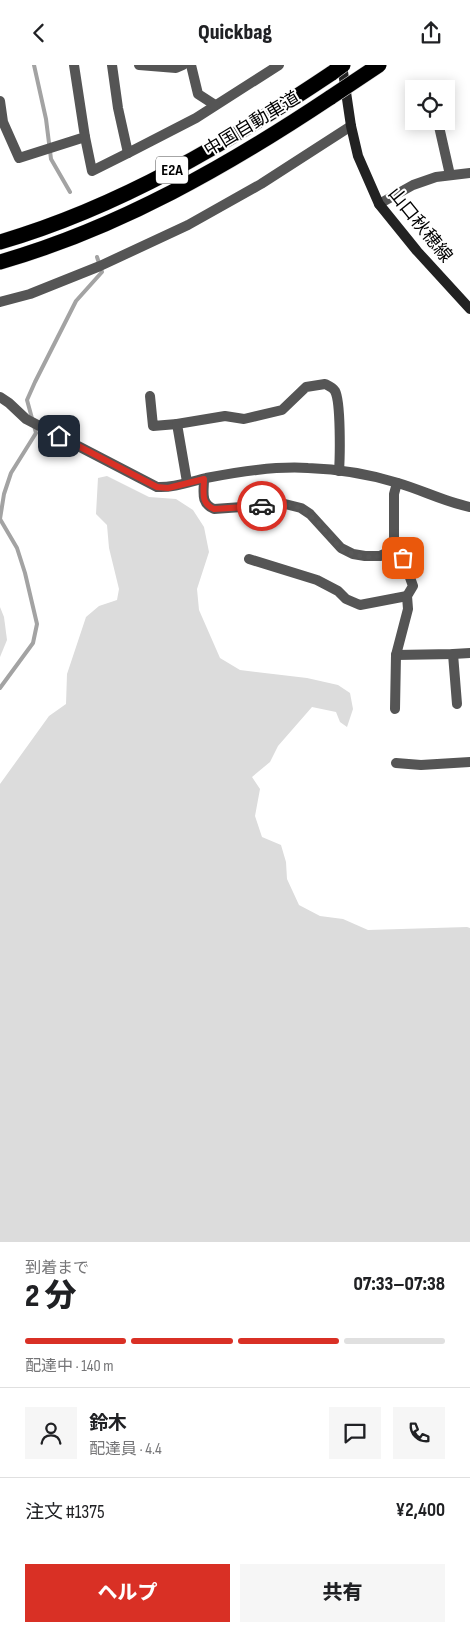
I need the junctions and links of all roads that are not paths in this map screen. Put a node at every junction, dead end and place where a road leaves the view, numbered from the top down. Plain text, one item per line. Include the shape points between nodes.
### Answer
1 (74, 65) edge
2 (112, 65) edge
3 (138, 65) edge
4 (182, 65) edge
5 (191, 65) edge
6 (279, 65) edge
7 (378, 65) edge
8 (339, 67) edge
9 (0, 101) edge
10 (215, 105) junction
11 (351, 126) junction
12 (440, 130) edge
13 (85, 137) junction
14 (128, 153) junction
15 (470, 173) edge
16 (450, 175) junction
17 (379, 204) junction
18 (0, 242) edge
19 (0, 262) edge
20 (0, 302) edge
21 (470, 309) edge
22 (150, 396) dead end
23 (0, 397) edge
24 (177, 424) junction
25 (339, 471) junction
26 (204, 479) junction
27 (187, 482) junction
28 (397, 483) junction
29 (470, 507) edge
30 (394, 549) junction
31 (249, 559) dead end
32 (407, 596) junction
33 (470, 653) edge
34 (453, 654) junction
35 (396, 655) junction
36 (457, 704) dead end
37 (395, 709) dead end
38 (470, 762) edge
39 (396, 763) dead end

1 - 13 street
2 - 14 street
3 - 4 street via 176,68
5 - 10 street via 198,94
6 - 10 street
7 - 19 highway, 中国自動車道 / E2A, bridge via 238,156 182,187 118,218
8 - 11 main road, 山口秋穂線
8 - 18 highway, 中国自動車道 / E2A via 247,128 176,169 112,200
9 - 13 street via 3,122 19,158
10 - 14 street
11 - 17 main road, 山口秋穂線 via 358,156
11 - 20 street via 261,185 188,225 100,266 30,294
12 - 16 street
13 - 14 street via 92,171
15 - 16 street
16 - 17 street via 413,185
17 - 21 main road, 山口秋穂線
22 - 24 street via 153,426
23 - 27 street via 26,419 157,487 168,488
24 - 25 street via 225,416 244,419 282,410 306,387 326,384 333,388 338,404
24 - 27 street
25 - 26 street via 289,468
25 - 28 street
26 - 27 street
26 - 30 street via 204,500 214,509 285,504 301,508 341,549 353,554 380,556
28 - 29 street
28 - 30 street
30 - 32 street via 403,558 413,586
31 - 32 street via 317,580 360,605
32 - 35 street via 408,609
33 - 34 street
34 - 35 street
34 - 36 street
35 - 37 street
38 - 39 street

